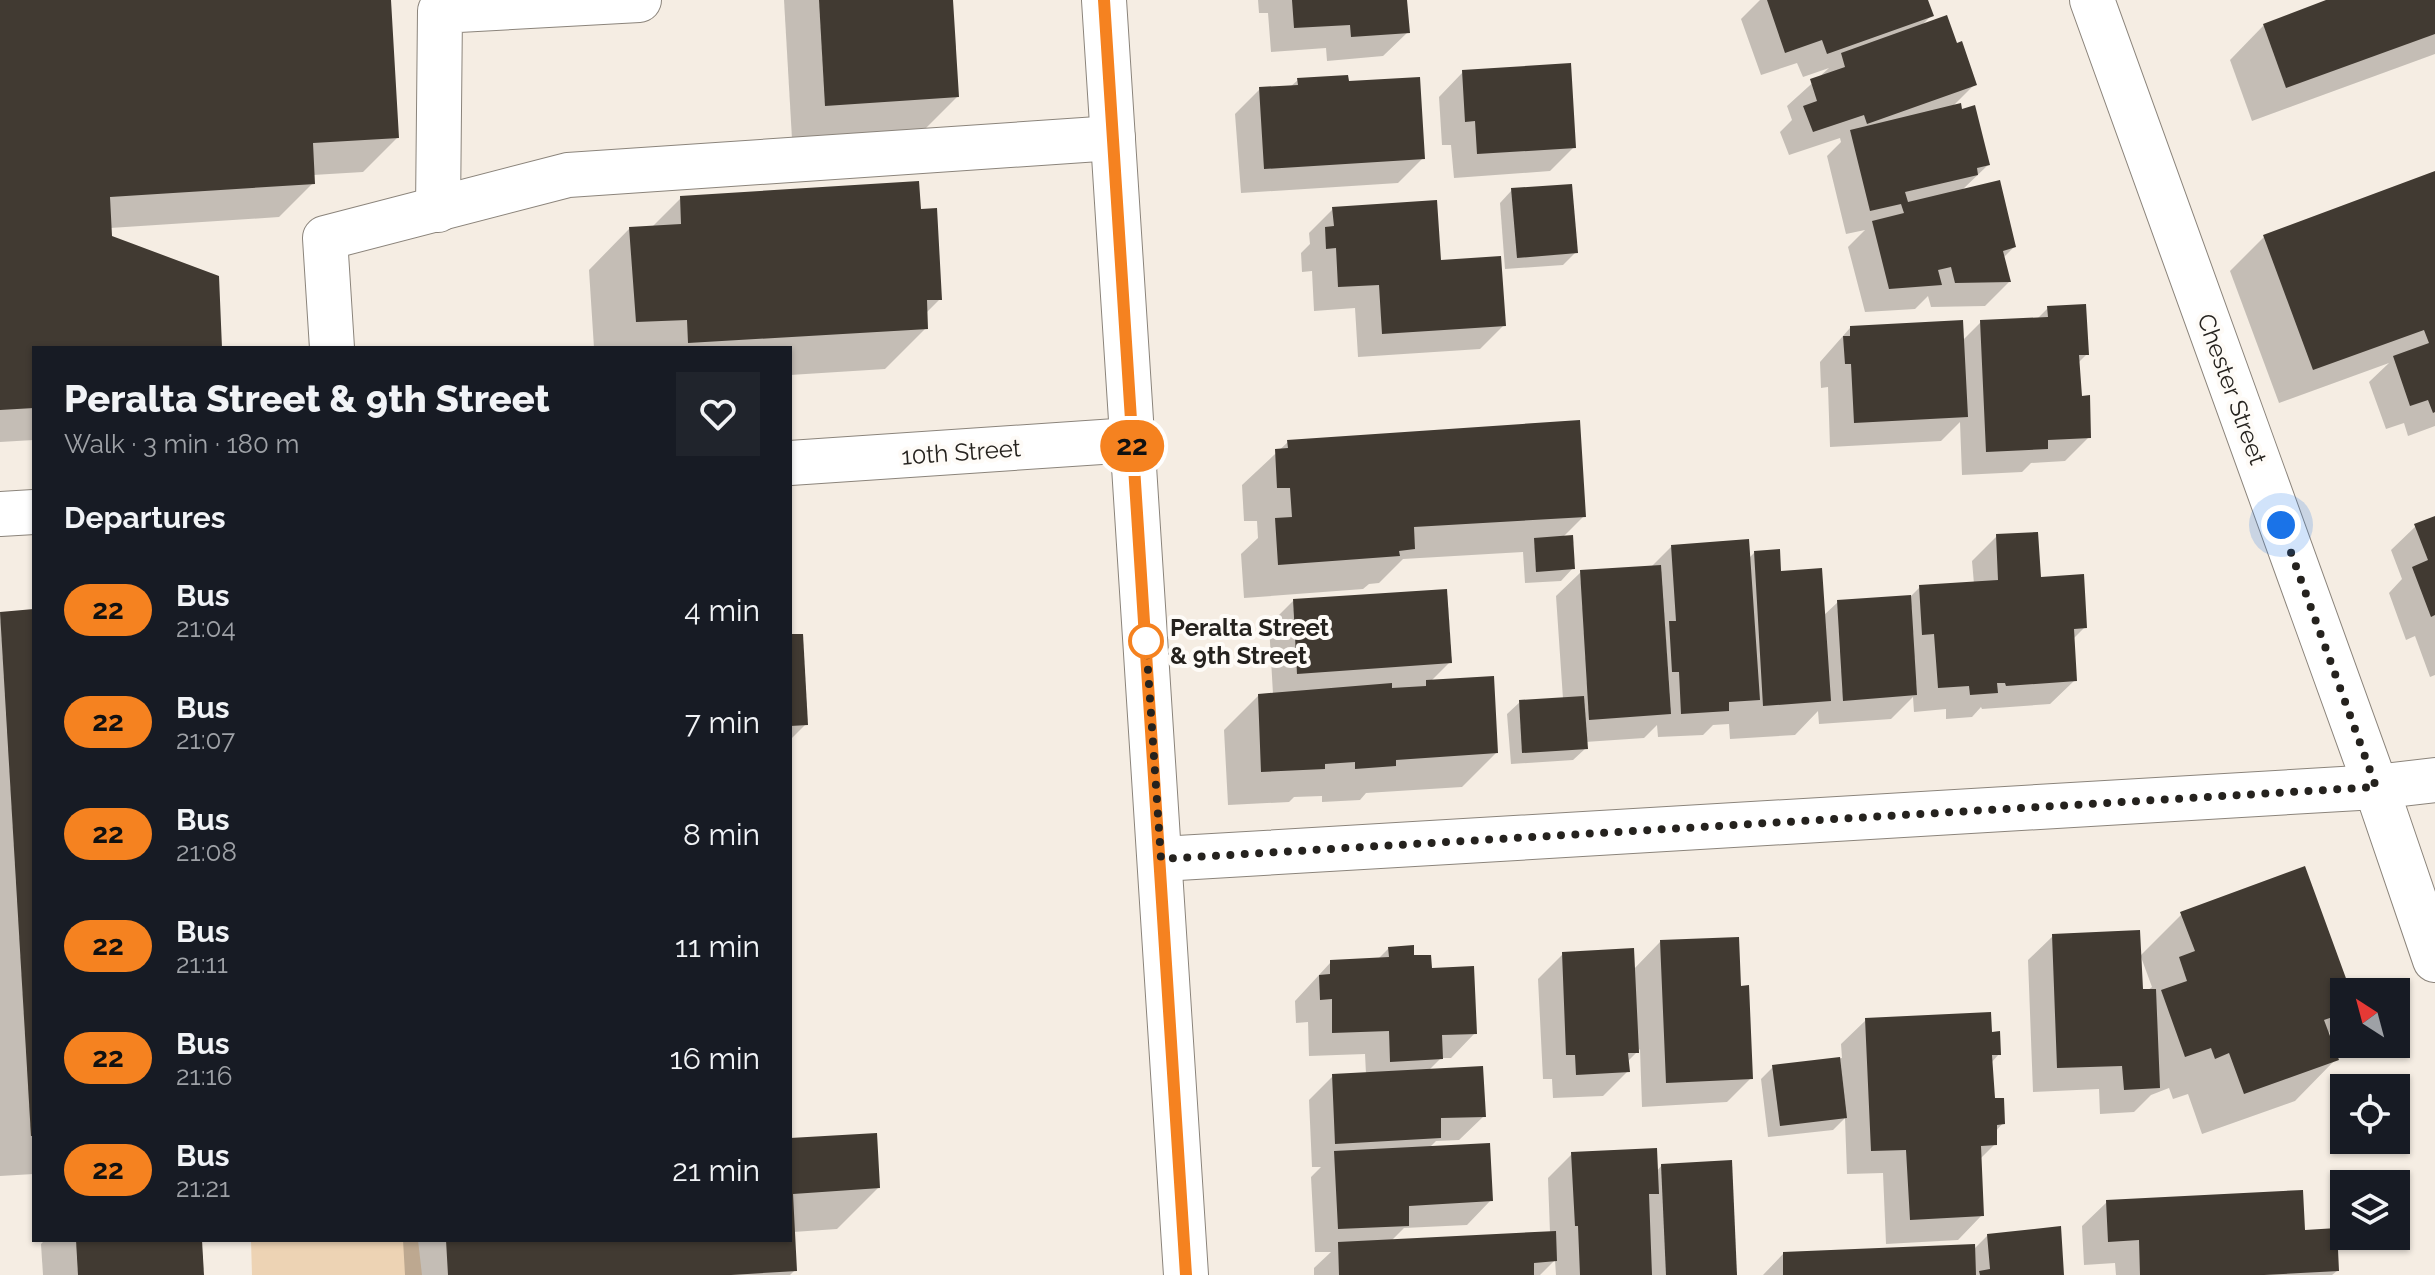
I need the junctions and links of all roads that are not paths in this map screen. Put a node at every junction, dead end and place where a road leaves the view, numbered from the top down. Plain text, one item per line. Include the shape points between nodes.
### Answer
1 (639, 0) edge
2 (1104, 0) edge
3 (2092, 0) edge
4 (1113, 138) junction
5 (438, 210) junction
6 (332, 346) edge
7 (1131, 440) junction
8 (792, 463) edge
9 (32, 512) edge
10 (0, 514) edge
11 (2435, 780) edge
12 (2376, 787) junction
13 (1161, 859) junction
14 (2435, 960) edge
15 (1186, 1275) edge

1 - 5 street via 440,11
2 - 4 street
3 - 12 street, Chester Street
4 - 5 street via 568,175
4 - 7 street
5 - 6 street via 325,238
7 - 8 street, 10th Street
7 - 13 street
9 - 10 street
11 - 12 street
12 - 13 street
12 - 14 street, Chester Street
13 - 15 street

